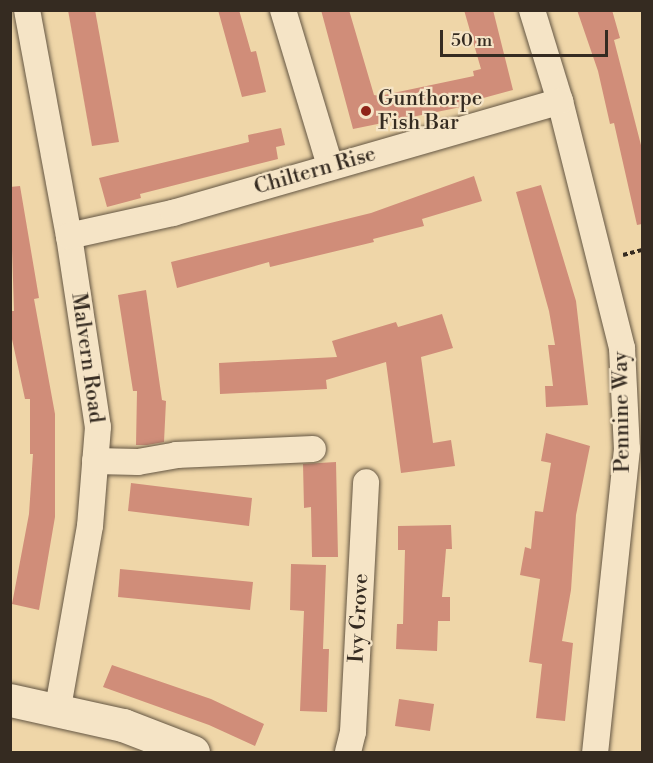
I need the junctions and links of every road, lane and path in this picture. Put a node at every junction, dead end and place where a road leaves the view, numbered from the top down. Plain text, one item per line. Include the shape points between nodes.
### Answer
1 (27, 10) edge
2 (283, 10) edge
3 (532, 10) edge
4 (560, 100) junction
5 (330, 166) junction
6 (69, 236) junction
7 (642, 250) edge
8 (618, 257) dead end
9 (313, 449) dead end
10 (95, 461) junction
11 (366, 482) dead end
12 (10, 700) edge
13 (58, 708) junction
14 (193, 753) edge
15 (348, 753) edge
16 (595, 753) edge

1 - 6 street, Malvern Road
2 - 5 street
3 - 4 street, Pennine Way
4 - 5 street, Chiltern Rise
4 - 16 street, Pennine Way via 622,348 627,449
5 - 6 street, Chiltern Rise via 173,213
6 - 10 street, Malvern Road via 95,390
7 - 8 path
9 - 10 street via 176,455 138,462
10 - 13 street, Malvern Road via 90,526
11 - 15 street, Ivy Grove via 353,732
12 - 13 street
13 - 14 street via 123,725

